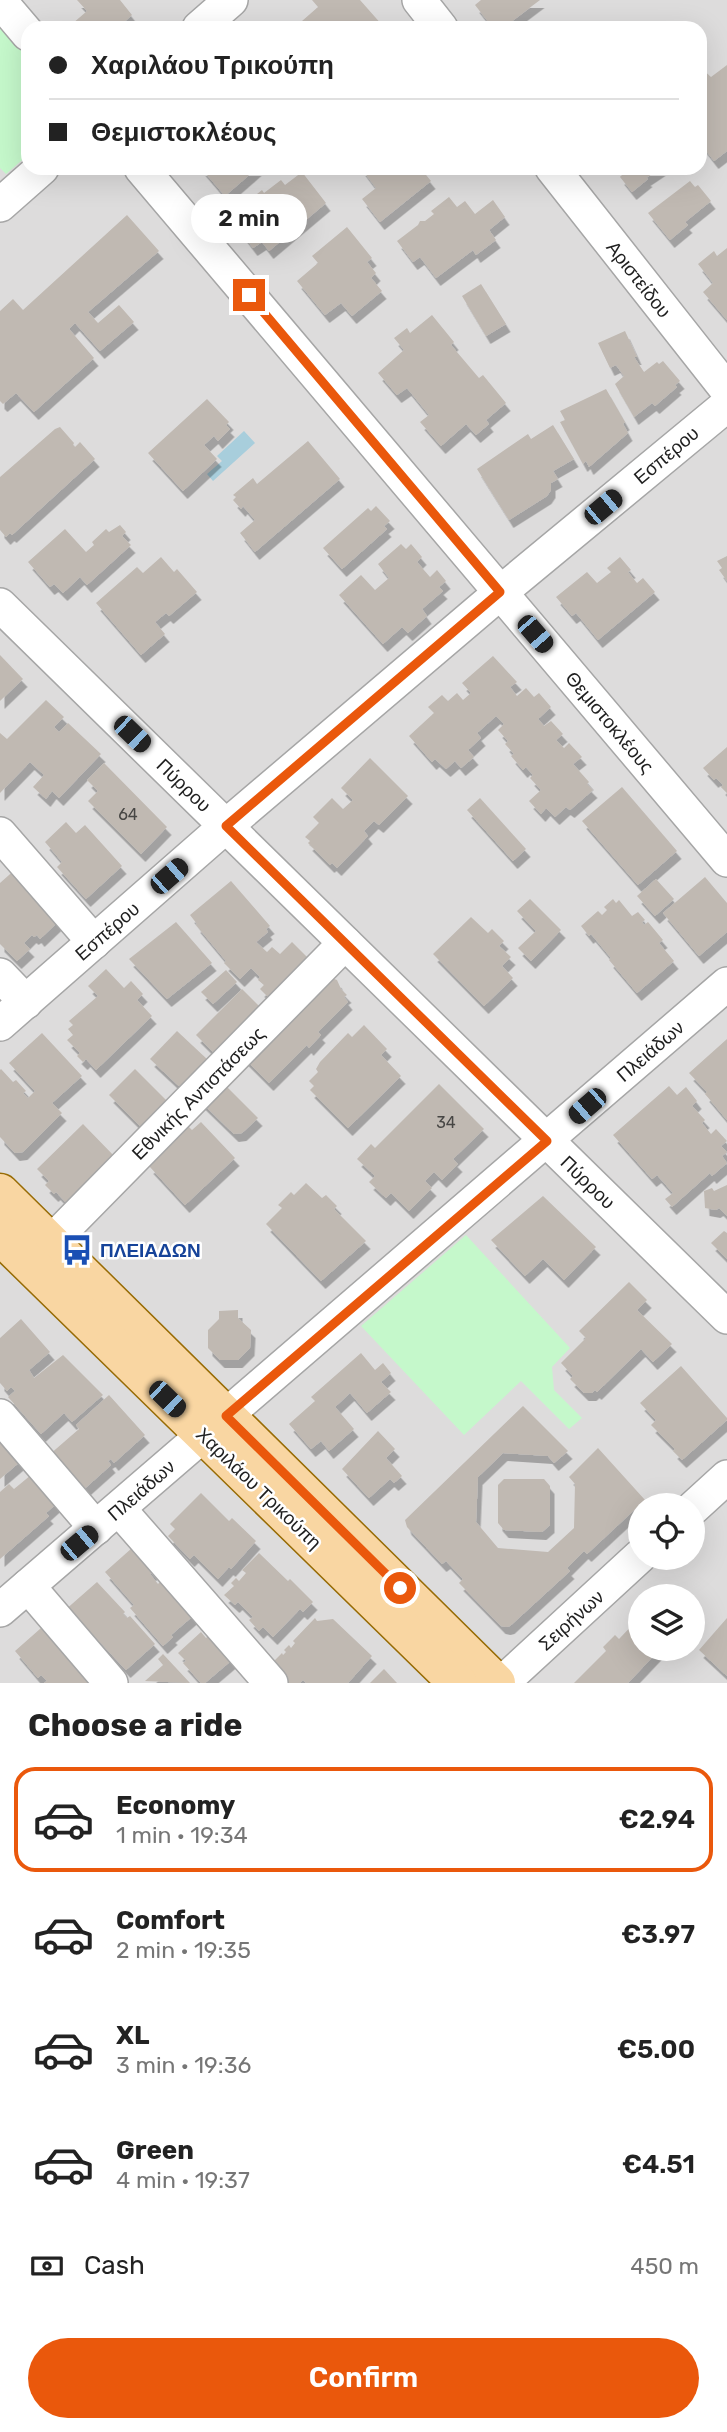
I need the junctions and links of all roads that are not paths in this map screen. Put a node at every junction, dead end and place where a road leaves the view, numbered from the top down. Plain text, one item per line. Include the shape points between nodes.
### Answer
1 (231, 0) edge
2 (419, 0) edge
3 (0, 1) edge
4 (207, 21) edge
5 (436, 21) edge
6 (21, 26) edge
7 (34, 175) edge
8 (147, 175) edge
9 (558, 175) edge
10 (0, 205) edge
11 (727, 390) edge
12 (727, 405) edge
13 (500, 592) junction
14 (0, 605) edge
15 (226, 826) junction
16 (0, 834) edge
17 (727, 860) edge
18 (94, 942) junction
19 (345, 943) junction
20 (0, 975) edge
21 (727, 984) edge
22 (26, 1002) junction
23 (0, 1024) edge
24 (547, 1141) junction
25 (0, 1193) edge
26 (0, 1235) edge
27 (51, 1242) junction
28 (727, 1318) edge
29 (0, 1416) edge
30 (215, 1426) junction
31 (727, 1477) edge
32 (705, 1497) edge
33 (107, 1519) junction
34 (628, 1567) edge
35 (11, 1593) edge
36 (111, 1683) edge
37 (271, 1683) edge
38 (458, 1683) edge
39 (496, 1683) edge
40 (502, 1683) edge

1 - 4 street
2 - 5 street
3 - 6 street
7 - 10 street
8 - 13 street, Θεμιστοκλέους
9 - 11 street, Αριστείδου
12 - 13 street, Εσπέρου
13 - 15 street, Εσπέρου
13 - 17 street, Θεμιστοκλέους
14 - 15 street, Πύρρου
15 - 18 street, Εσπέρου
15 - 19 street, Πύρρου
16 - 18 street
18 - 22 street, Εσπέρου
19 - 24 street, Πύρρου
19 - 27 street, Εθνικής Αντιστάσεως
20 - 22 street
21 - 24 street, Πλειάδων
22 - 23 street, Εσπέρου
24 - 28 street, Πύρρου
24 - 30 street, Πλειάδων
25 - 27 main road, Χαριλάου Τρικούπη
26 - 30 main road, Χαριλάου Τρικούπη
27 - 30 main road, Χαριλάου Τρικούπη
29 - 33 street
30 - 33 street, Πλειάδων
30 - 38 main road, Χαριλάου Τρικούπη
30 - 39 main road, Χαριλάου Τρικούπη
31 - 32 street
33 - 35 street, Πλειάδων
33 - 37 street
34 - 40 street, Σειρήνων
35 - 36 street

